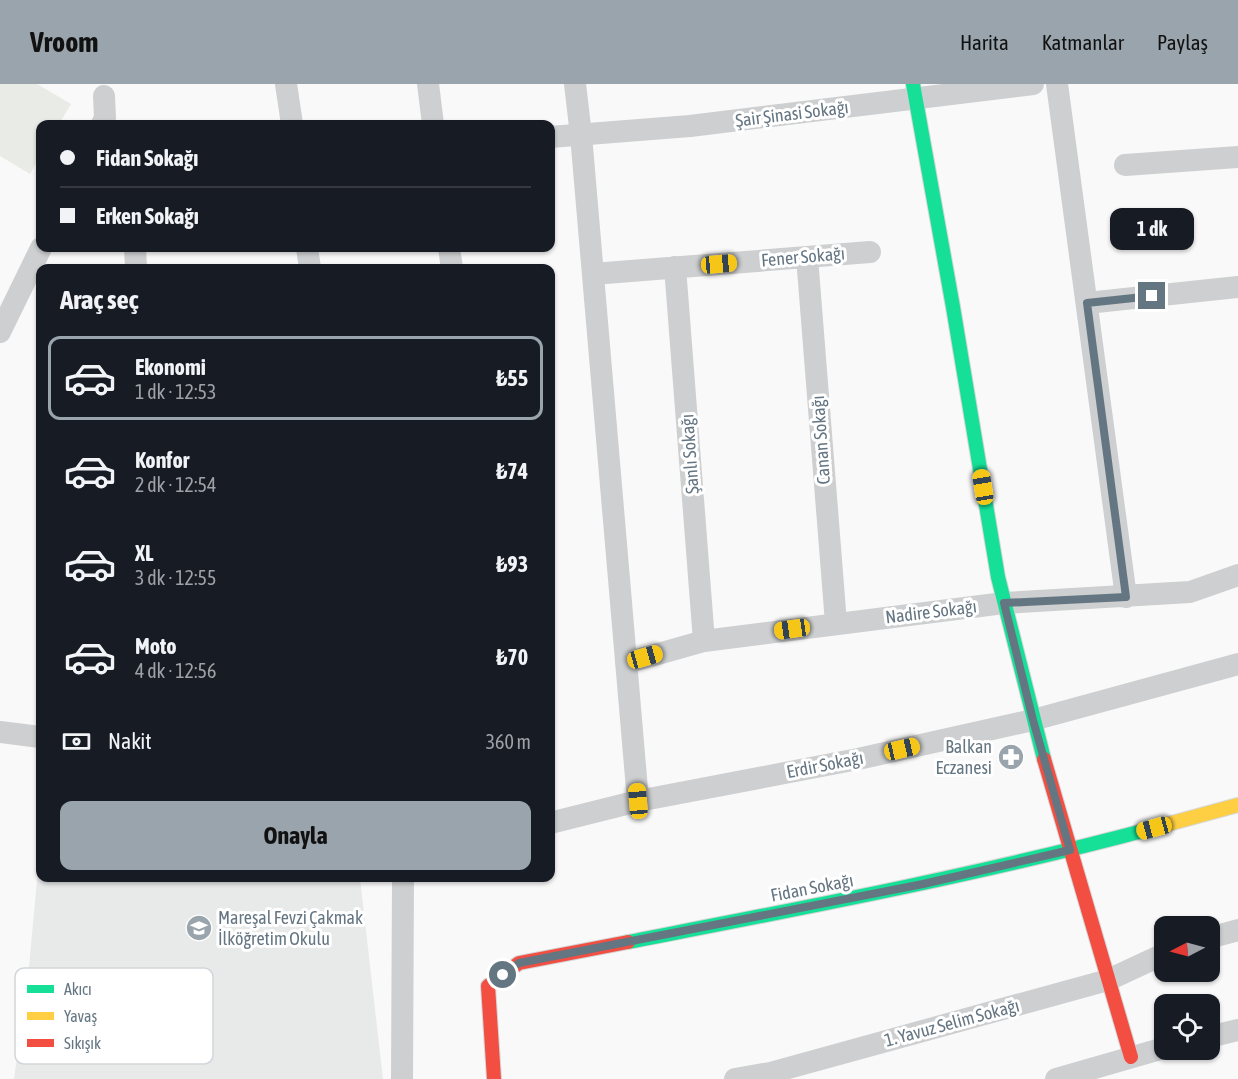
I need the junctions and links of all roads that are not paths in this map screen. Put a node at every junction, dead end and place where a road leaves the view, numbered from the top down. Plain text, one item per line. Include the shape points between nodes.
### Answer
1 (286, 84) edge
2 (428, 84) edge
3 (575, 84) edge
4 (1033, 84) edge
5 (1057, 84) edge
6 (106, 88) edge
7 (914, 91) edge
8 (105, 120) edge
9 (291, 120) edge
10 (432, 120) edge
11 (581, 135) junction
12 (555, 137) edge
13 (1238, 157) edge
14 (1125, 165) dead end
15 (39, 252) edge
16 (870, 252) dead end
17 (807, 257) junction
18 (675, 267) junction
19 (593, 274) junction
20 (1238, 287) edge
21 (1087, 303) junction
22 (0, 332) edge
23 (1238, 574) edge
24 (1126, 597) junction
25 (1004, 603) junction
26 (836, 623) junction
27 (704, 641) junction
28 (626, 663) junction
29 (1238, 664) edge
30 (1033, 720) junction
31 (0, 732) edge
32 (36, 736) edge
33 (638, 801) junction
34 (1238, 805) edge
35 (555, 822) edge
36 (1070, 850) junction
37 (403, 882) edge
38 (1238, 930) edge
39 (1220, 935) edge
40 (1154, 959) edge
41 (1108, 980) junction
42 (1238, 1030) edge
43 (1220, 1034) edge
44 (1154, 1051) edge
45 (1131, 1057) junction
46 (402, 1079) edge
47 (494, 1079) edge
48 (735, 1079) edge
49 (1056, 1079) edge

1 - 9 street
2 - 10 street
3 - 11 street
4 - 7 street, Şair Şinasi Sokağı
5 - 21 street
6 - 8 street
7 - 11 street, Şair Şinasi Sokağı via 690,126
7 - 25 street
11 - 12 street, Şair Şinasi Sokağı
11 - 19 street
13 - 14 street
15 - 22 street
16 - 17 street, Fener Sokağı
17 - 18 street, Fener Sokağı
17 - 26 street, Canan Sokağı
18 - 19 street, Fener Sokağı
18 - 27 street, Şanlı Sokağı
19 - 28 street
20 - 21 street
21 - 24 street
23 - 24 street, Nadire Sokağı via 1190,592
24 - 25 street, Nadire Sokağı
25 - 26 street, Nadire Sokağı
25 - 30 street
26 - 27 street, Nadire Sokağı
27 - 28 street, Nadire Sokağı
28 - 33 street
29 - 30 street, Erdir Sokağı
30 - 33 street, Erdir Sokağı via 858,759
30 - 36 street
31 - 32 street
33 - 35 street, Erdir Sokağı
34 - 36 street, Fidan Sokağı
36 - 41 street
36 - 47 street, Fidan Sokağı via 923,884 519,963 488,987
37 - 46 street
38 - 39 street
40 - 41 street, 1. Yavuz Selim Sokağı
41 - 45 street
41 - 48 street, 1. Yavuz Selim Sokağı via 770,1073
42 - 43 street
44 - 45 street
45 - 49 street

